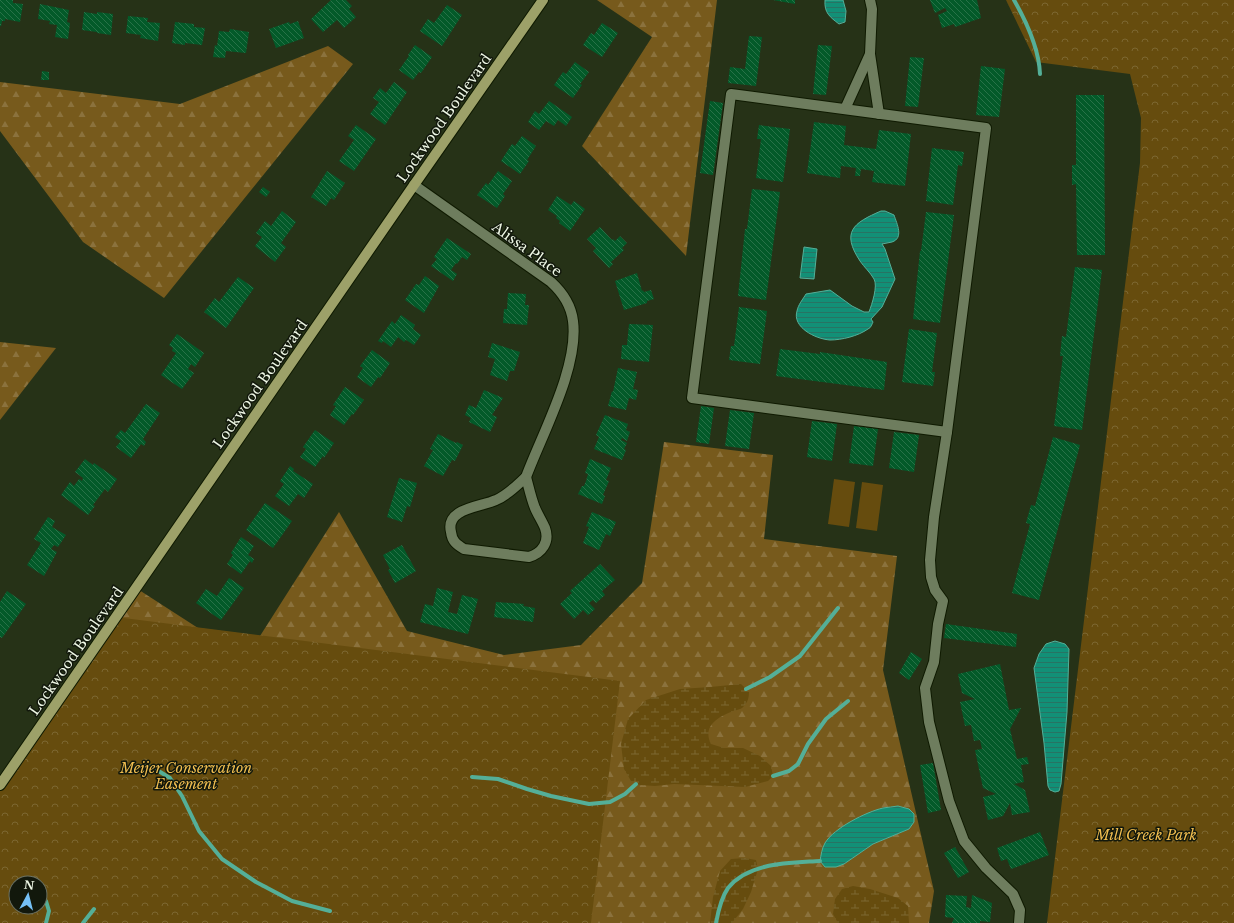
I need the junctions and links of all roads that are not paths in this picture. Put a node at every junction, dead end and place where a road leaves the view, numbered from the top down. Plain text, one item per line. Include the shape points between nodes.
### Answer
1 (543, 0) edge
2 (870, 0) edge
3 (870, 54) junction
4 (845, 109) junction
5 (879, 114) junction
6 (414, 185) junction
7 (947, 432) junction
8 (526, 477) junction
9 (0, 785) edge
10 (1019, 923) edge

1 - 6 main road, Lockwood Boulevard
2 - 3 street
3 - 4 street
3 - 5 street
4 - 5 street
4 - 7 street via 731,94 692,398
5 - 7 street via 986,128
6 - 8 street, Alissa Place via 551,282 563,294 570,307 574,336 567,372
6 - 9 main road, Lockwood Boulevard
7 - 10 street via 930,560 935,590 943,601 934,662 925,688 929,722 949,801 964,841 986,868 1013,894 1020,910
8 - 8 street, Alissa Place via 532,502 546,533 547,538 541,551 529,557 464,548 456,544 450,530 452,519 459,512 498,499

